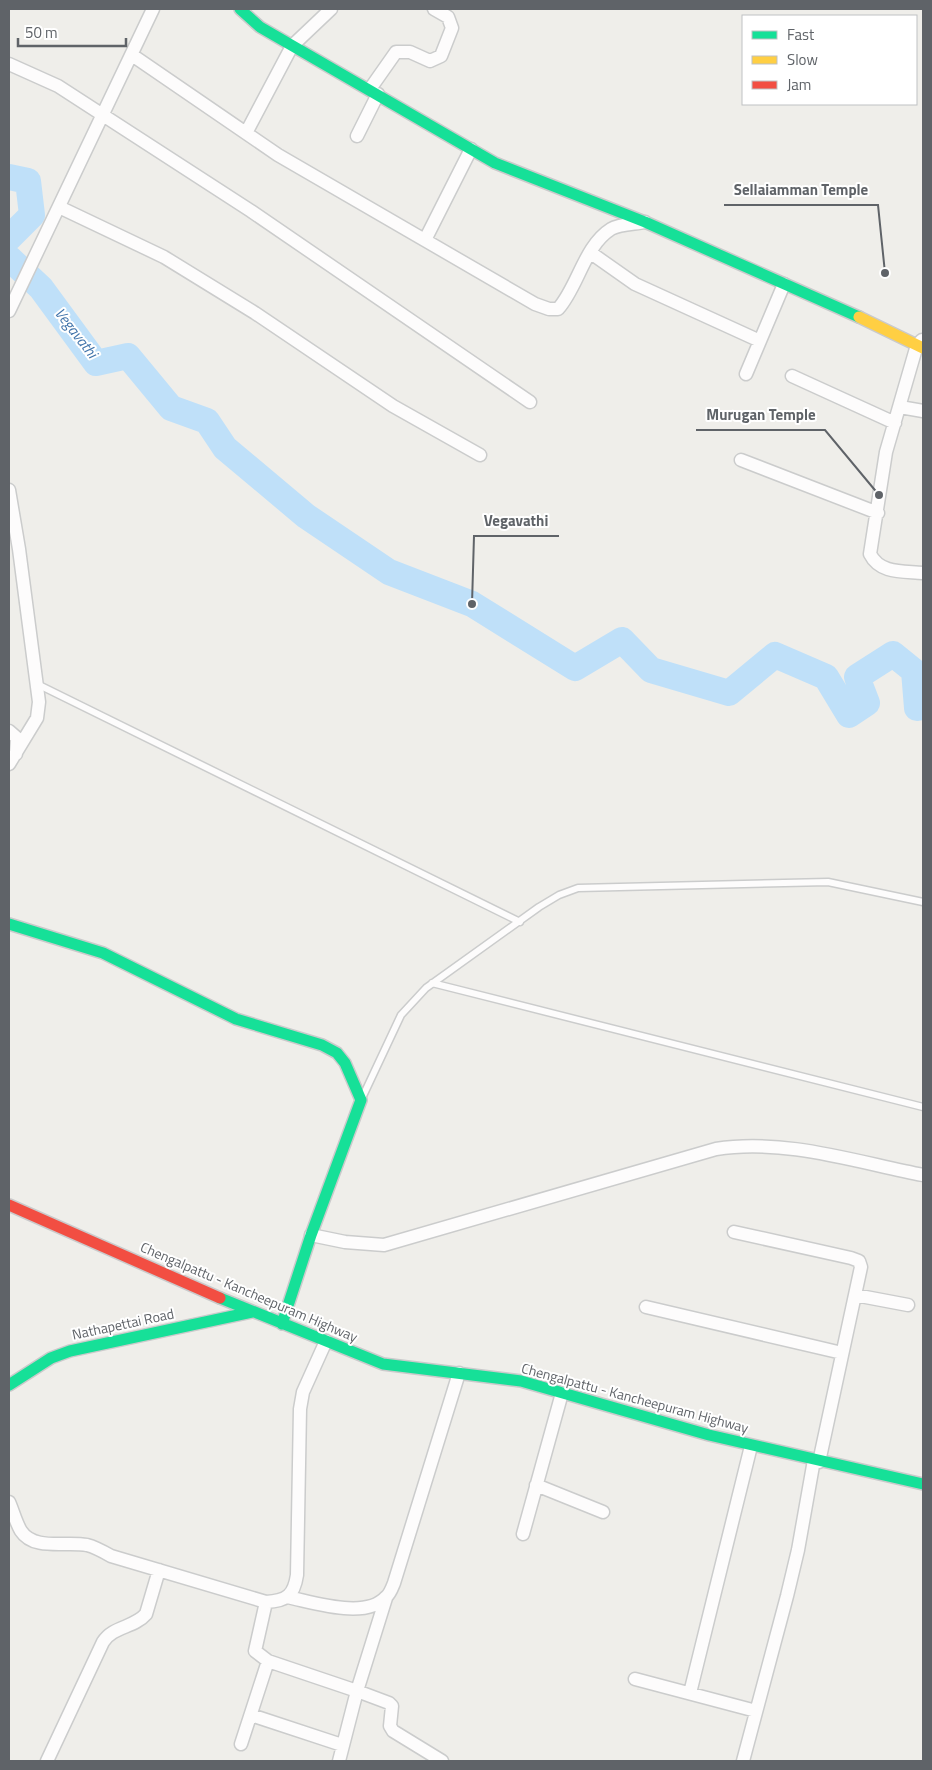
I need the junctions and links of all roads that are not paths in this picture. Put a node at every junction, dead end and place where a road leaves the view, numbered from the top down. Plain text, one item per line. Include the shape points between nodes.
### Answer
1 (240, 9) edge
2 (331, 9) edge
3 (434, 9) edge
4 (150, 10) edge
5 (292, 46) junction
6 (132, 55) junction
7 (9, 64) edge
8 (374, 92) junction
9 (102, 116) junction
10 (246, 133) junction
11 (357, 136) dead end
12 (471, 149) junction
13 (59, 208) junction
14 (645, 222) junction
15 (425, 240) junction
16 (591, 253) junction
17 (784, 284) junction
18 (11, 307) edge
19 (760, 340) junction
20 (921, 344) edge
21 (746, 374) dead end
22 (792, 376) dead end
23 (530, 402) dead end
24 (900, 407) junction
25 (923, 411) edge
26 (895, 423) junction
27 (480, 455) dead end
28 (741, 460) dead end
29 (9, 490) edge
30 (878, 513) junction
31 (923, 572) edge
32 (36, 683) junction
33 (9, 731) edge
34 (12, 759) edge
35 (923, 902) edge
36 (520, 922) junction
37 (9, 924) edge
38 (432, 983) junction
39 (361, 1100) junction
40 (923, 1108) edge
41 (923, 1175) edge
42 (9, 1205) edge
43 (734, 1232) dead end
44 (311, 1235) junction
45 (855, 1295) junction
46 (908, 1305) dead end
47 (646, 1307) dead end
48 (252, 1312) junction
49 (282, 1324) junction
50 (326, 1341) junction
51 (842, 1353) junction
52 (459, 1373) junction
53 (9, 1385) edge
54 (562, 1393) junction
55 (751, 1446) junction
56 (816, 1461) junction
57 (923, 1484) edge
58 (536, 1485) junction
59 (9, 1502) edge
60 (603, 1512) dead end
61 (523, 1534) dead end
62 (159, 1570) junction
63 (287, 1597) junction
64 (386, 1598) junction
65 (266, 1602) junction
66 (268, 1661) junction
67 (635, 1679) dead end
68 (357, 1691) junction
69 (690, 1693) junction
70 (756, 1711) junction
71 (251, 1715) junction
72 (241, 1744) dead end
73 (342, 1745) junction
74 (47, 1761) edge
75 (339, 1761) edge
76 (442, 1761) edge
77 (743, 1761) edge

1 - 5 main road via 260,27
2 - 5 street
3 - 8 street via 448,17 452,28 440,56 430,61 410,52 396,52
4 - 6 street
5 - 8 main road
5 - 10 street
6 - 9 street
6 - 10 street
7 - 9 street via 58,86
8 - 11 street
8 - 12 main road
9 - 13 street
9 - 23 street via 259,217
10 - 15 street
12 - 14 main road via 495,163
12 - 15 street
13 - 18 street
13 - 27 street via 164,257 263,318 393,406
14 - 16 street via 612,229
14 - 17 main road
15 - 16 street via 549,309 558,309 563,303
16 - 19 street via 635,284
17 - 19 street
17 - 20 main road
19 - 21 street
20 - 24 street
22 - 26 street
24 - 25 street
24 - 26 street
26 - 30 street via 883,467
28 - 30 street
29 - 32 street
30 - 31 street via 870,554 875,564 885,569
32 - 34 street via 39,702 36,718
32 - 36 lane
33 - 34 street via 17,738
35 - 36 lane via 828,882 578,888 559,895
36 - 38 lane
37 - 39 main road via 103,953 236,1018 322,1045 337,1053 345,1063
38 - 39 lane via 401,1015
38 - 40 lane
39 - 44 main road
41 - 44 street via 776,1146 744,1144 716,1149 384,1245
42 - 48 main road, Chengalpattu - Kancheepuram Highway
43 - 45 street via 859,1261 861,1268
44 - 49 main road
45 - 46 street
45 - 51 street
47 - 51 street
48 - 49 main road, Chengalpattu - Kancheepuram Highway
48 - 53 main road, Nathapettai Road via 70,1351 52,1358
49 - 50 main road, Chengalpattu - Kancheepuram Highway
50 - 52 main road, Chengalpattu - Kancheepuram Highway via 384,1364
50 - 63 street via 303,1392 300,1409 297,1575 295,1588
51 - 56 street
52 - 54 main road, Chengalpattu - Kancheepuram Highway via 521,1381
52 - 64 street via 394,1583
54 - 55 main road, Chengalpattu - Kancheepuram Highway
54 - 58 street
55 - 56 main road, Chengalpattu - Kancheepuram Highway
55 - 69 street
56 - 57 main road, Chengalpattu - Kancheepuram Highway
56 - 70 street via 798,1550
58 - 60 street
58 - 61 street
59 - 62 street via 22,1532 33,1541 89,1545 111,1556
62 - 65 street
62 - 74 street via 146,1614 142,1619 108,1634 103,1642
63 - 64 street via 351,1609 372,1607
63 - 65 street
64 - 68 street
65 - 66 street via 255,1651
66 - 68 street
66 - 71 street
67 - 69 street
68 - 73 street
68 - 76 street via 389,1703 392,1706 390,1726 393,1731
69 - 70 street
70 - 77 street
71 - 72 street
71 - 73 street
73 - 75 street

